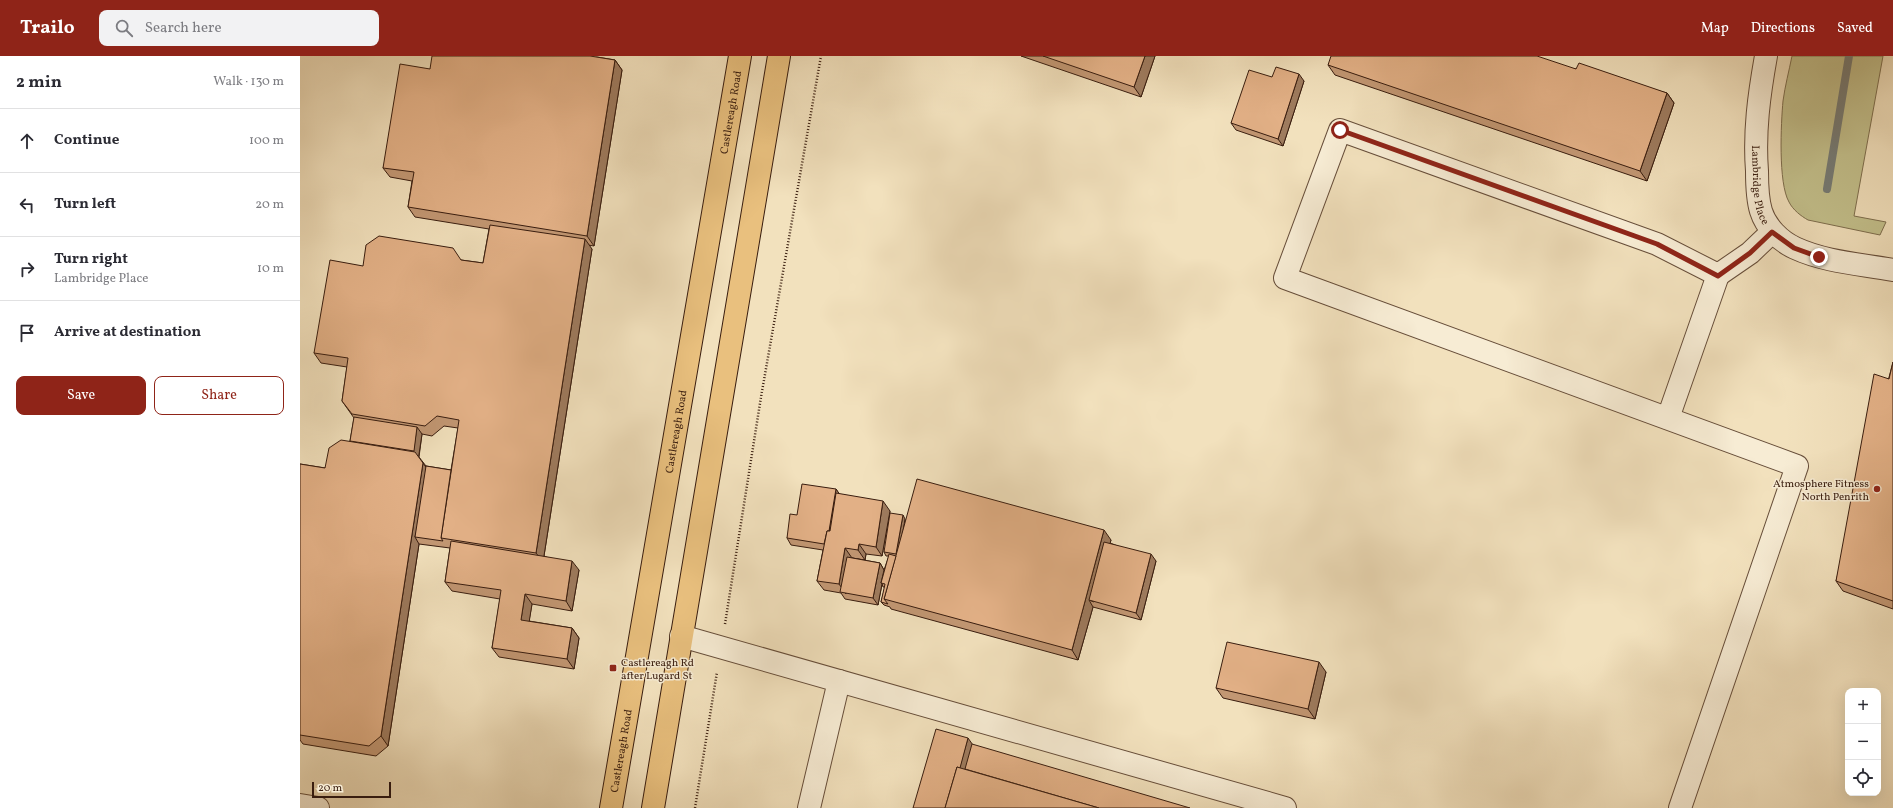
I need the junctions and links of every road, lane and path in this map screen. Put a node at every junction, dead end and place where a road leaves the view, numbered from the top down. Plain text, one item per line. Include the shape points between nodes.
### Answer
1 (779, 56) edge
2 (821, 56) edge
3 (1766, 56) edge
4 (739, 59) edge
5 (1772, 232) junction
6 (1893, 270) edge
7 (1718, 276) junction
8 (1668, 418) junction
9 (681, 636) junction
10 (721, 647) junction
11 (839, 681) junction
12 (300, 805) edge
13 (318, 808) edge
14 (611, 808) edge
15 (653, 808) edge
16 (694, 808) edge
17 (809, 808) edge
18 (1284, 808) edge
19 (1680, 808) edge

1 - 9 main road
2 - 10 path
3 - 5 street, Lambridge Place via 1755,143 1761,212
4 - 14 main road, Castlereagh Road
5 - 6 street, Lambridge Place via 1794,248 1819,257
5 - 7 street via 1750,253
7 - 8 street
7 - 8 street via 1657,244 1340,130 1285,278
8 - 19 street via 1798,466
9 - 10 street
9 - 15 main road
10 - 11 street
10 - 16 path
11 - 17 street
11 - 18 street
12 - 13 street

